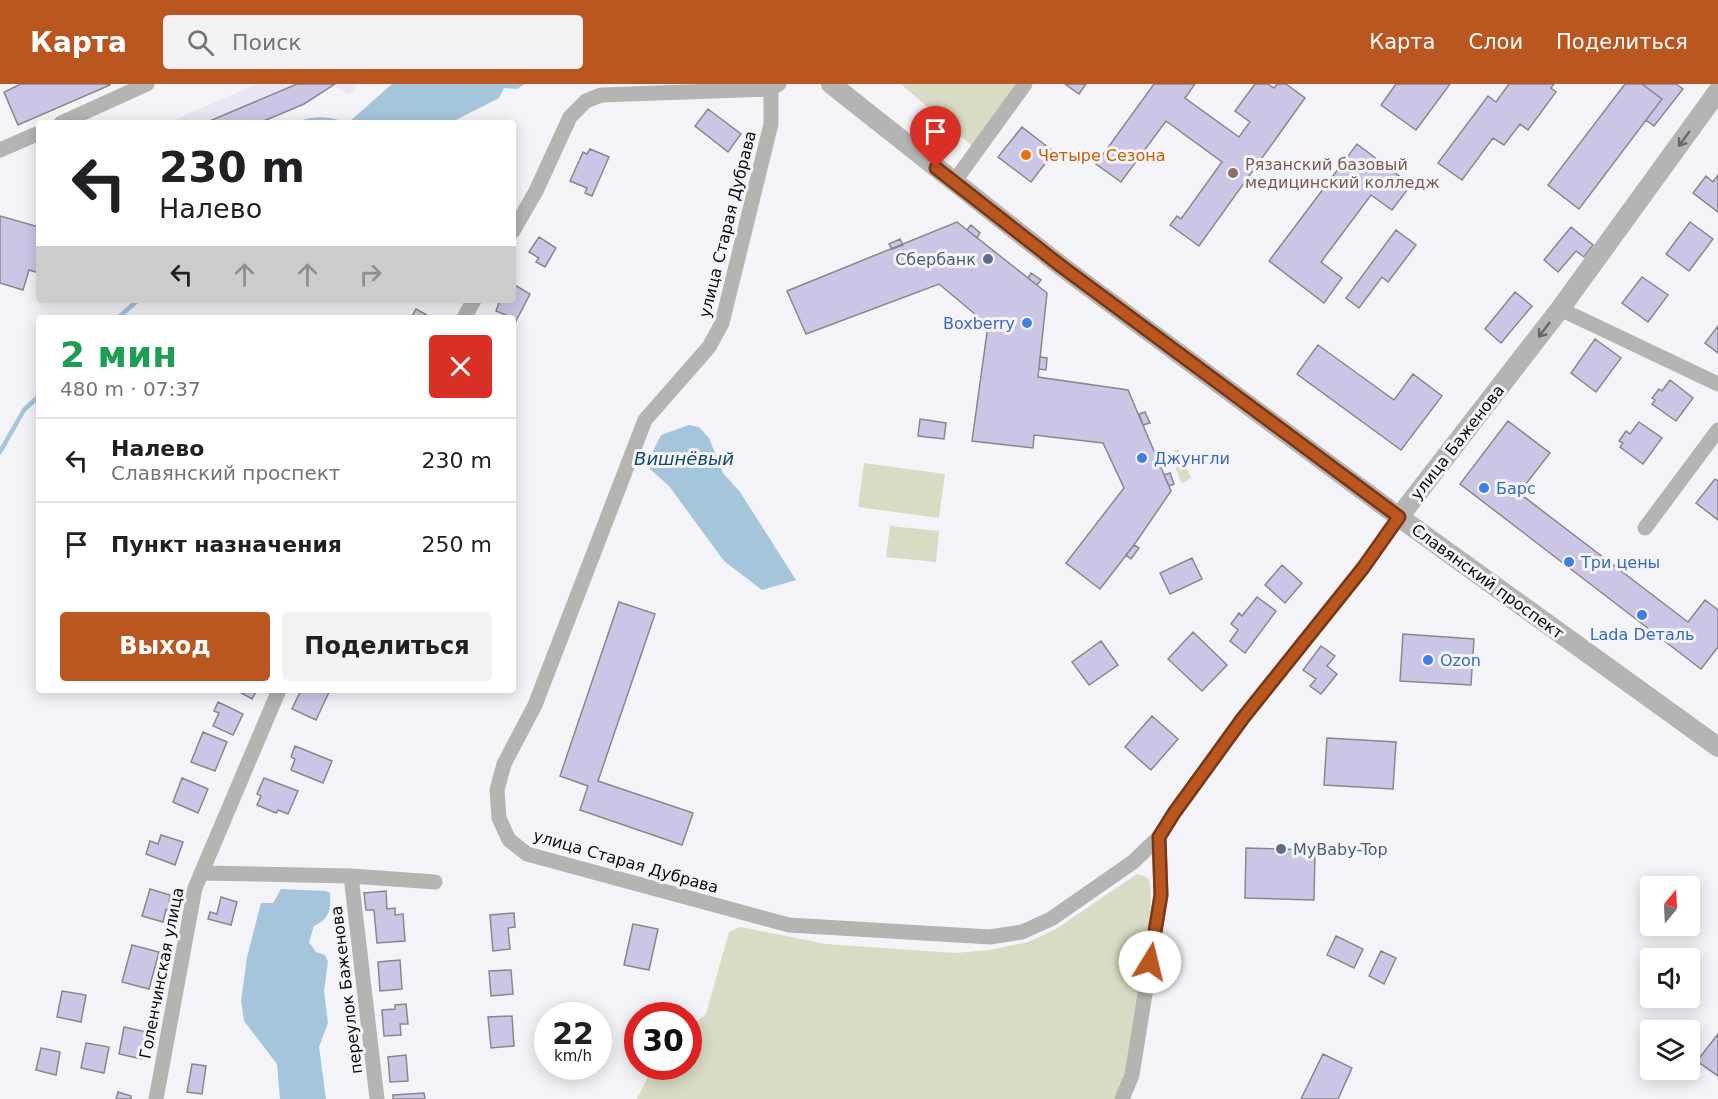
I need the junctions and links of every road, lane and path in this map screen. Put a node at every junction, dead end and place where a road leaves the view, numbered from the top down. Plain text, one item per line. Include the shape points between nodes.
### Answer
1 (147, 84) edge
2 (831, 84) edge
3 (1025, 84) edge
4 (775, 86) edge
5 (1718, 91) edge
6 (68, 120) edge
7 (36, 134) edge
8 (0, 150) edge
9 (954, 182) junction
10 (516, 226) edge
11 (1560, 309) junction
12 (1718, 384) edge
13 (1718, 430) edge
14 (1399, 517) junction
15 (1645, 528) dead end
16 (278, 693) edge
17 (1718, 747) edge
18 (1159, 837) junction
19 (201, 873) junction
20 (351, 876) junction
21 (435, 882) dead end
22 (156, 1099) edge
23 (376, 1099) edge
24 (1122, 1099) edge

1 - 6 street
2 - 9 street, Славянский проспект
3 - 9 street
4 - 10 street via 601,95 586,101 570,117
4 - 18 street, улица Старая Дубрава via 771,124 722,323 709,347 645,420 535,705 504,764 497,790 499,818 509,840 527,854 789,926 990,937 1022,932 1051,919 1133,862
5 -> 11 street, улица Баженова
7 - 8 street
9 - 14 street, Славянский проспект
11 - 12 street
11 -> 14 street, улица Баженова
13 - 15 street
14 - 17 street, Славянский проспект
14 - 18 street, улица Баженова via 1243,718
16 - 19 street, Голенчинская улица
18 - 24 street via 1161,895 1132,1075
19 - 20 street
19 - 22 street, Голенчинская улица
20 - 21 street
20 - 23 street, переулок Баженова

